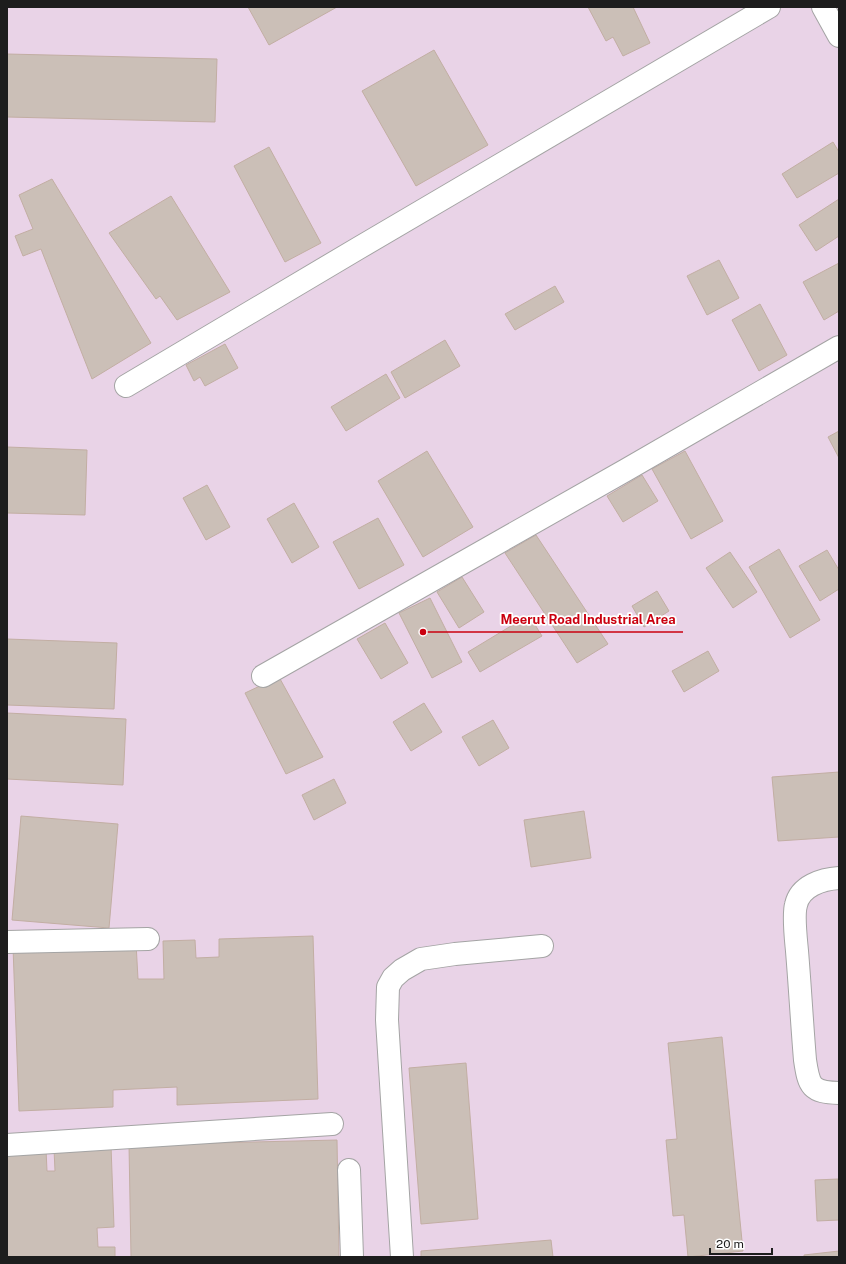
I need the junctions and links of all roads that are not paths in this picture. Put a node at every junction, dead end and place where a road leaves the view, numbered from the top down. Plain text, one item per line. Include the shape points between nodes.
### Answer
1 (770, 7) edge
2 (823, 7) edge
3 (839, 36) edge
4 (839, 347) edge
5 (126, 386) dead end
6 (263, 676) dead end
7 (839, 878) edge
8 (148, 939) dead end
9 (7, 942) edge
10 (542, 946) dead end
11 (839, 1093) edge
12 (332, 1124) dead end
13 (7, 1145) edge
14 (349, 1170) dead end
15 (352, 1257) edge
16 (402, 1257) edge

1 - 5 street
2 - 3 street
4 - 6 street
7 - 11 street via 813,884 802,892 796,905 807,1079 813,1087 824,1093
8 - 9 street
10 - 16 street via 421,959 402,970 388,987 387,1020
12 - 13 street
14 - 15 street

